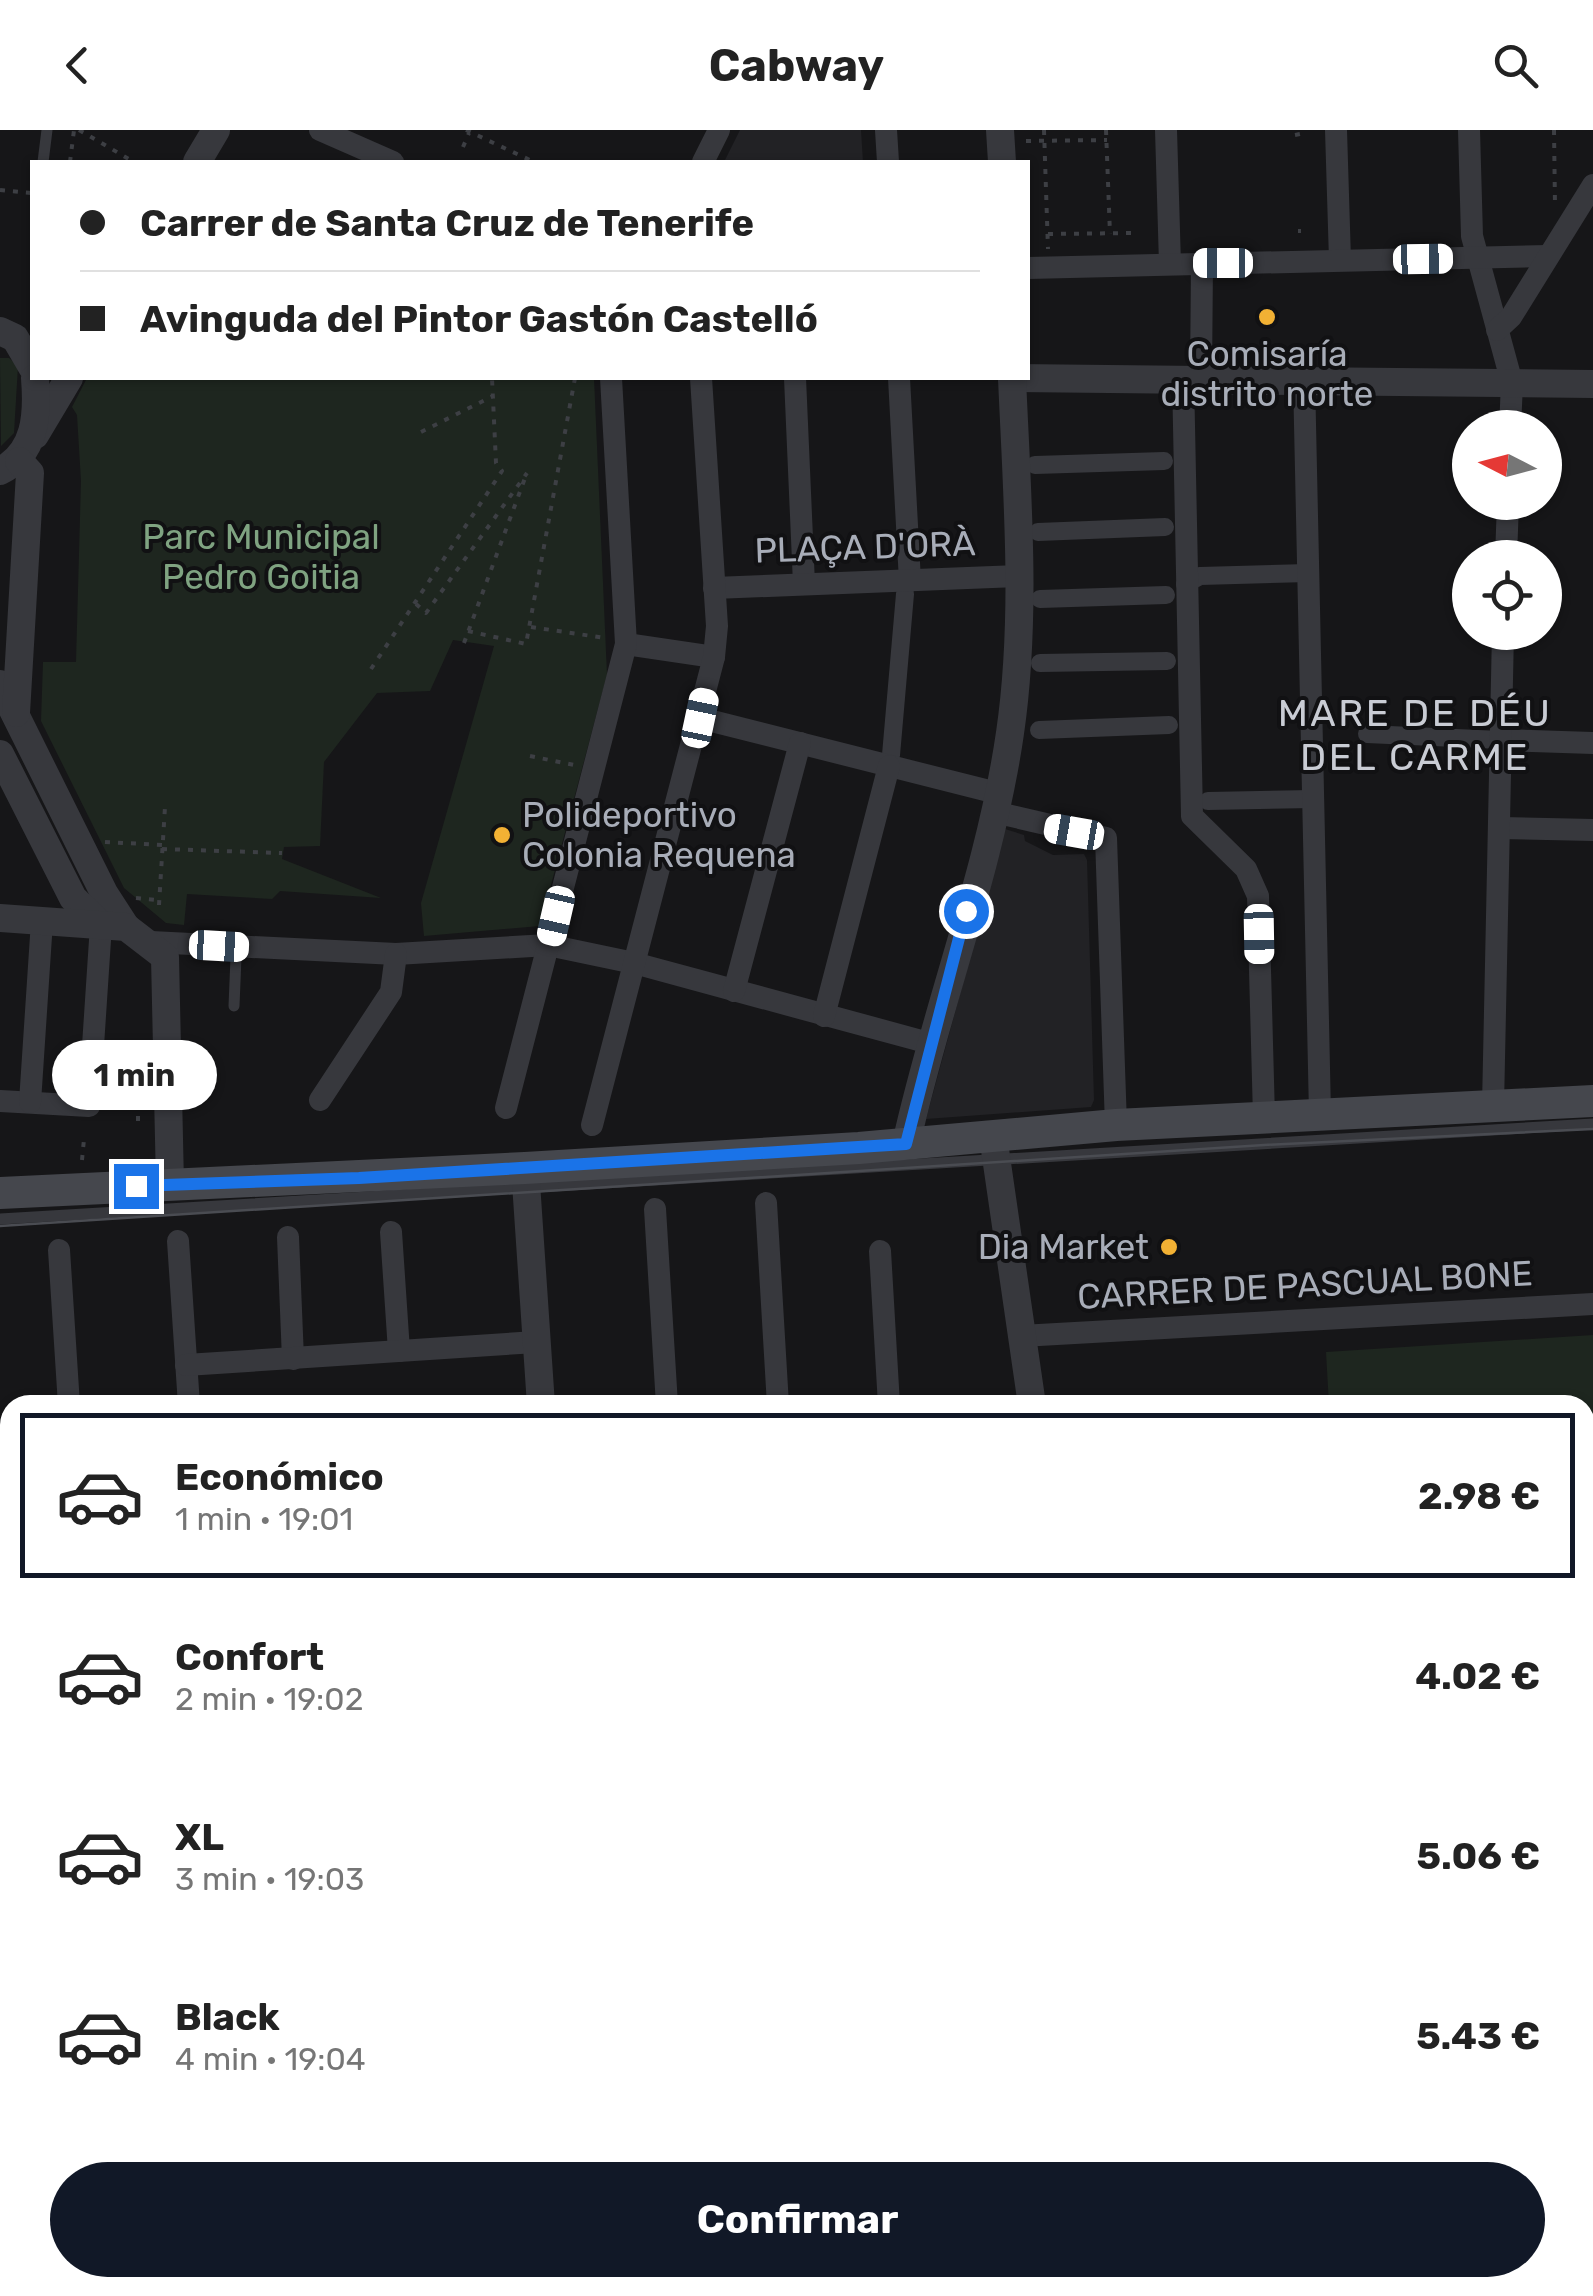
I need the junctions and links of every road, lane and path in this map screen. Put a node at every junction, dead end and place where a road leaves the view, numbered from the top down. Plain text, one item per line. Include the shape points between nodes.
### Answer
1 (47, 130) edge
2 (76, 130) edge
3 (216, 130) edge
4 (320, 130) edge
5 (718, 130) edge
6 (886, 130) edge
7 (1044, 130) edge
8 (1106, 130) edge
9 (1166, 130) edge
10 (1336, 130) edge
11 (1469, 130) edge
12 (1554, 130) edge
13 (468, 131) edge
14 (1106, 140) junction
15 (1045, 141) junction
16 (1006, 145) edge
17 (462, 146) dead end
18 (518, 154) junction
19 (43, 160) edge
20 (70, 160) edge
21 (130, 160) edge
22 (197, 160) edge
23 (389, 160) edge
24 (515, 160) edge
25 (530, 160) edge
26 (704, 160) edge
27 (888, 160) edge
28 (1593, 184) edge
29 (0, 190) edge
30 (30, 193) edge
31 (1556, 220) dead end
32 (1133, 233) dead end
33 (1047, 234) junction
34 (1110, 234) junction
35 (1048, 254) dead end
36 (1548, 256) junction
37 (1477, 258) junction
38 (1340, 260) junction
39 (1202, 263) junction
40 (1170, 264) junction
41 (1030, 268) edge
42 (1497, 330) junction
43 (12, 338) edge
44 (30, 364) edge
45 (1192, 377) junction
46 (1030, 378) edge
47 (1304, 378) junction
48 (35, 380) edge
49 (68, 380) edge
50 (492, 380) edge
51 (575, 380) edge
52 (611, 380) edge
53 (701, 380) edge
54 (795, 380) edge
55 (899, 380) edge
56 (1012, 380) edge
57 (1512, 383) junction
58 (1593, 384) edge
59 (493, 396) junction
60 (1511, 410) edge
61 (421, 432) dead end
62 (16, 459) edge
63 (1164, 461) dead end
64 (1035, 465) dead end
65 (1165, 527) dead end
66 (1038, 532) dead end
67 (1308, 572) junction
68 (1020, 576) junction
69 (804, 584) junction
70 (714, 588) junction
71 (907, 588) junction
72 (1175, 589) junction
73 (1040, 599) dead end
74 (414, 604) junction
75 (529, 626) junction
76 (468, 631) junction
77 (616, 641) junction
78 (464, 642) dead end
79 (1503, 650) edge
80 (714, 657) junction
81 (1167, 662) dead end
82 (1040, 663) dead end
83 (371, 670) dead end
84 (0, 684) edge
85 (16, 715) junction
86 (700, 718) junction
87 (1169, 725) dead end
88 (1038, 730) dead end
89 (1367, 734) dead end
90 (1500, 740) junction
91 (800, 742) junction
92 (1593, 744) edge
93 (0, 754) edge
94 (530, 756) dead end
95 (890, 760) junction
96 (579, 766) dead end
97 (1313, 799) junction
98 (996, 803) junction
99 (165, 807) dead end
100 (1200, 809) junction
101 (1500, 828) junction
102 (1593, 830) edge
103 (104, 842) dead end
104 (162, 847) junction
105 (282, 853) dead end
106 (136, 898) dead end
107 (0, 918) edge
108 (42, 920) junction
109 (126, 931) junction
110 (548, 945) junction
111 (396, 954) junction
112 (236, 957) dead end
113 (634, 962) junction
114 (734, 991) junction
115 (234, 1006) dead end
116 (824, 1016) junction
117 (929, 1043) junction
118 (140, 1088) dead end
119 (320, 1100) dead end
120 (1593, 1100) edge
121 (0, 1101) edge
122 (30, 1102) junction
123 (1493, 1106) junction
124 (506, 1108) dead end
125 (1320, 1114) junction
126 (1264, 1118) junction
127 (138, 1120) dead end
128 (1593, 1124) edge
129 (592, 1125) dead end
130 (1116, 1125) junction
131 (84, 1139) dead end
132 (906, 1144) junction
133 (994, 1147) junction
134 (82, 1170) dead end
135 (526, 1179) junction
136 (170, 1184) junction
137 (0, 1193) edge
138 (766, 1203) dead end
139 (655, 1209) dead end
140 (0, 1219) edge
141 (391, 1232) dead end
142 (288, 1236) dead end
143 (178, 1241) dead end
144 (59, 1250) dead end
145 (880, 1251) dead end
146 (1593, 1304) edge
147 (1021, 1336) junction
148 (536, 1342) junction
149 (398, 1350) junction
150 (293, 1359) junction
151 (186, 1365) junction
152 (68, 1395) edge
153 (188, 1395) edge
154 (540, 1395) edge
155 (665, 1395) edge
156 (777, 1395) edge
157 (887, 1395) edge
158 (1030, 1395) edge

1 - 19 lane
2 - 20 path
2 - 21 path
3 - 22 street
4 - 23 street
5 - 26 street
6 - 27 street
7 - 15 path
8 - 14 path
9 - 40 street
10 - 38 street
11 - 37 street
12 - 31 path
13 - 17 path
13 - 18 path
14 - 15 path
14 - 34 path
15 - 16 path
15 - 33 path
18 - 24 path
18 - 25 path
28 - 36 street
29 - 30 path
32 - 34 path
33 - 34 path
33 - 35 path
36 - 37 street
36 - 42 street
37 - 38 street
37 - 42 street
38 - 39 street
39 - 40 street
39 - 45 street
40 - 41 street
42 - 57 street
43 - 44 street
45 - 46 street
45 - 47 street
45 - 72 street
47 - 57 street
47 - 67 street
48 - 62 street
49 - 62 street
50 - 59 path
51 - 75 path
52 - 77 street
53 - 70 street
54 - 69 street
55 - 71 street
56 - 68 street
57 - 58 street
57 - 60 street
59 - 61 path
59 - 74 path via 502,472
62 - 85 street via 30,473
63 - 64 street
65 - 66 street
67 - 72 street via 1200,576
67 - 97 street
68 - 71 street, PLAÇA D'ORÀ
68 - 98 street via 1010,733
69 - 70 street, PLAÇA D'ORÀ
69 - 71 street, PLAÇA D'ORÀ
70 - 80 street
71 - 95 street, PLAÇA D'ORÀ
72 - 73 street
72 - 100 street
74 - 76 path via 426,613 527,473
74 - 83 path
75 - 76 path via 526,644
75 - 77 path
76 - 78 path
77 - 80 street
77 - 110 street
79 - 90 street
80 - 86 street
81 - 82 street
84 - 85 street
85 - 109 street
86 - 91 street
86 - 113 street
87 - 88 street
89 - 90 street
90 - 92 street
90 - 101 street
91 - 95 street
91 - 114 street
93 - 109 street via 73,898
94 - 96 path
95 - 98 street
95 - 116 street
97 - 100 street
97 - 125 street
98 - 117 street
98 - 130 street via 1106,838
99 - 104 path
100 - 126 street via 1258,896
101 - 102 street
101 - 123 street
103 - 104 path
104 - 105 path
104 - 106 path via 159,902
107 - 108 street
108 - 109 street
108 - 122 street
109 - 111 street
109 - 122 street via 89,1106
109 - 136 street via 165,957
110 - 111 street
110 - 113 street
110 - 124 street
111 - 119 street via 392,992
112 - 115 lane
113 - 114 street
113 - 129 street
114 - 116 street
116 - 117 street
117 - 132 street
118 - 127 path
120 - 123 main road
121 - 122 street
123 - 125 main road
125 - 126 main road
126 - 130 main road
128 - 133 lane
130 - 133 main road
131 - 134 path
132 - 133 main road
132 - 135 main road
133 - 135 lane
133 - 147 street
135 - 136 main road
135 - 140 lane
135 - 148 street
136 - 137 main road
138 - 156 street
139 - 155 street
141 - 149 street
142 - 150 street
143 - 151 street
144 - 152 street
145 - 157 street
146 - 147 street, CARRER DE PASCUAL BONE
147 - 158 street
148 - 149 street
148 - 154 street
149 - 150 street
150 - 151 street
151 - 153 street

